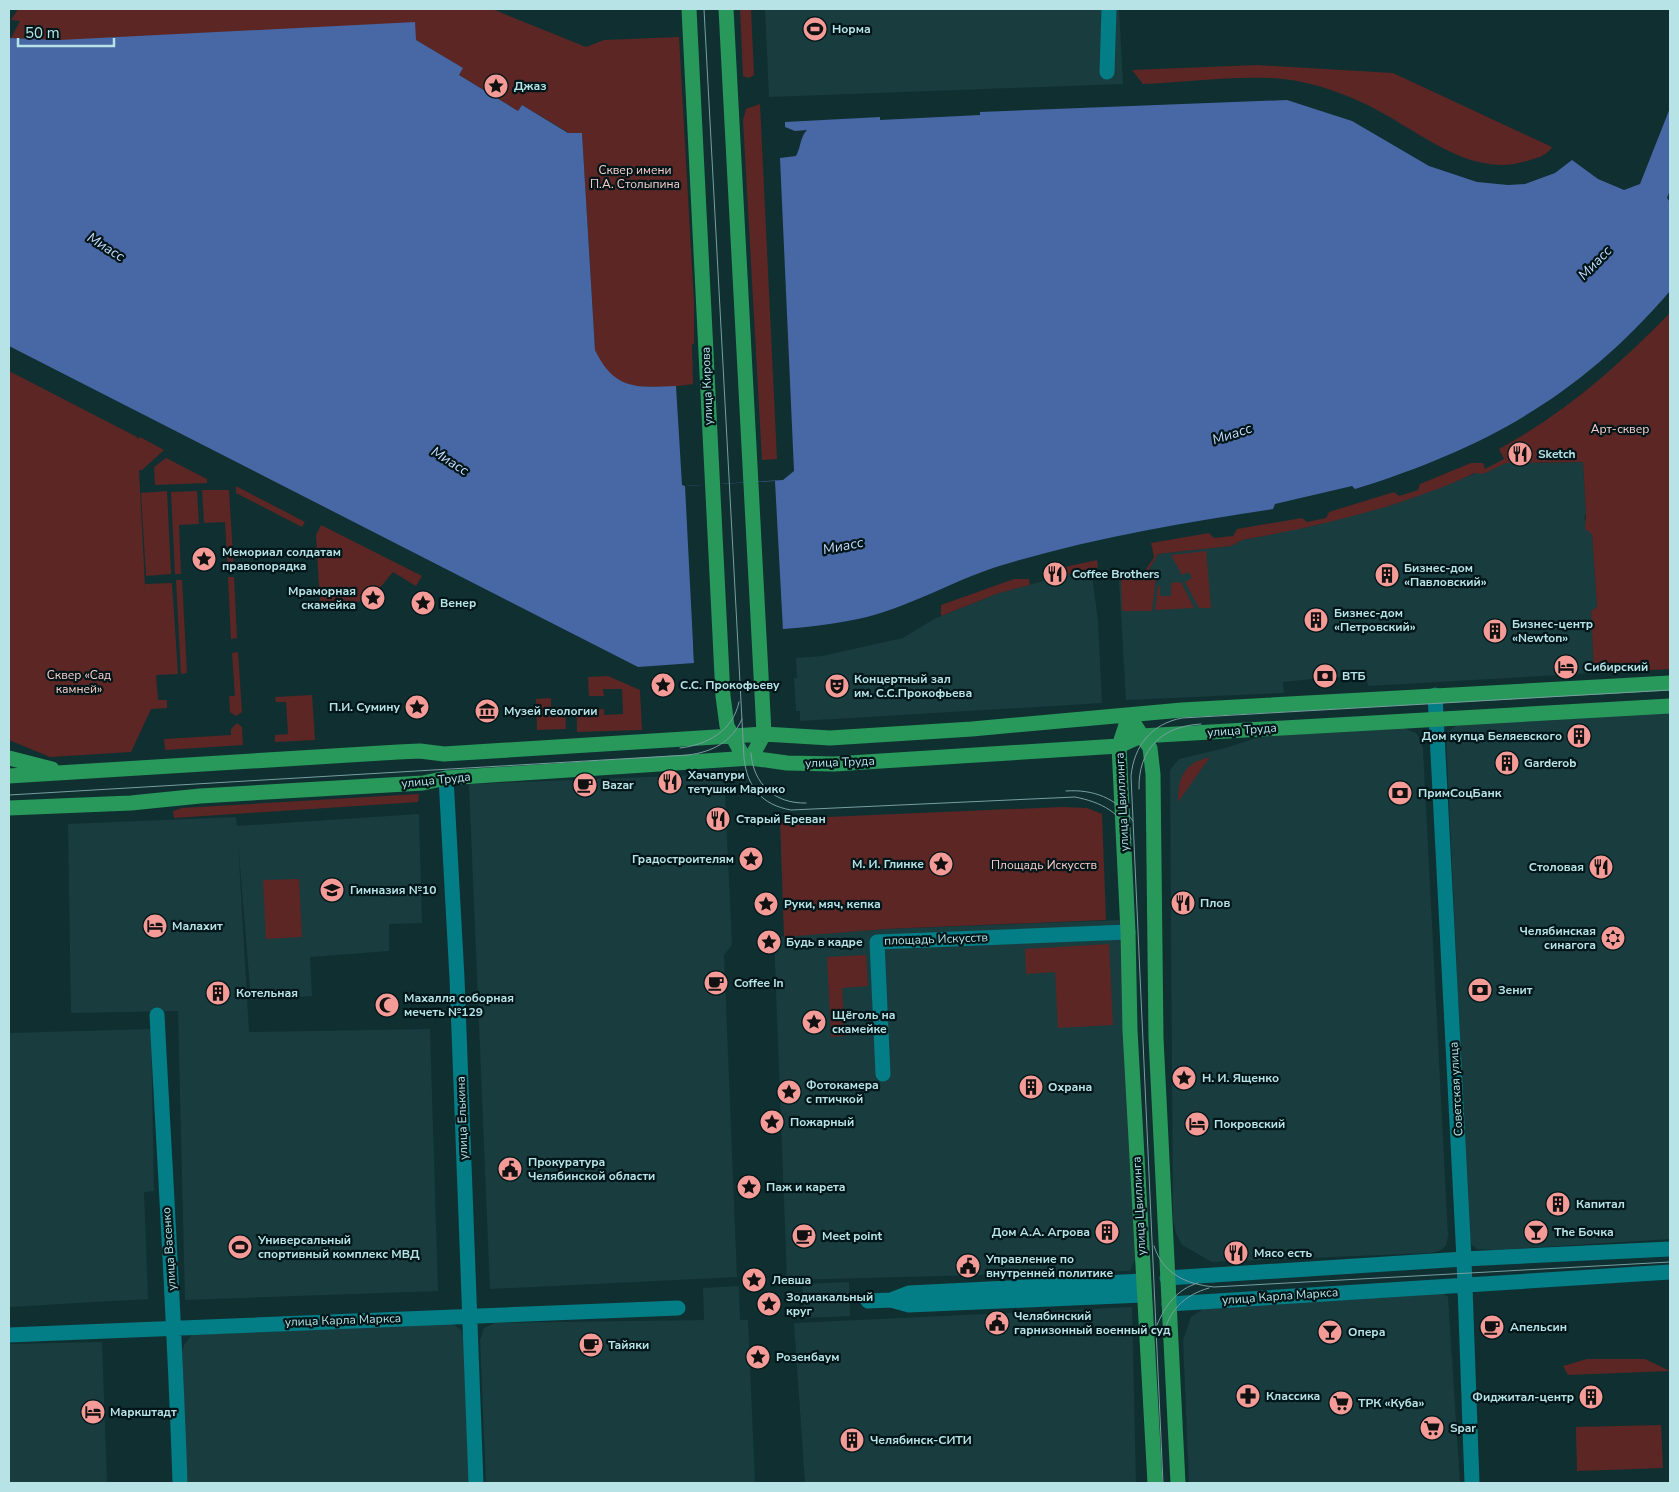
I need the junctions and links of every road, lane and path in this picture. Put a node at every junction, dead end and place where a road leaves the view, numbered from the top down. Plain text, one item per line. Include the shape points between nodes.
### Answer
1 (689, 9) edge
2 (726, 9) edge
3 (1109, 9) edge
4 (1107, 72) dead end
5 (1670, 682) edge
6 (1435, 695) junction
7 (1670, 706) edge
8 (1129, 716) junction
9 (1436, 718) junction
10 (764, 734) junction
11 (732, 735) junction
12 (1141, 736) junction
13 (1119, 746) junction
14 (444, 754) junction
15 (9, 758) edge
16 (747, 758) junction
17 (63, 772) junction
18 (9, 776) edge
19 (446, 778) junction
20 (9, 808) edge
21 (1128, 932) junction
22 (158, 1015) dead end
23 (883, 1074) dead end
24 (1670, 1249) edge
25 (1464, 1259) junction
26 (1670, 1272) edge
27 (1168, 1278) junction
28 (1465, 1284) junction
29 (1143, 1288) junction
30 (868, 1301) dead end
31 (1169, 1304) junction
32 (678, 1308) dead end
33 (470, 1316) junction
34 (174, 1327) junction
35 (9, 1335) edge
36 (180, 1483) edge
37 (476, 1483) edge
38 (1155, 1483) edge
39 (1178, 1483) edge
40 (1472, 1483) edge

1 - 11 main road, улица Кирова via 721,661 727,726
2 - 10 main road
3 - 4 street
5 - 6 main road, улица Труда
6 - 8 main road, улица Труда
6 - 9 street, Советская улица
7 - 9 main road, улица Труда
8 - 10 main road, улица Труда via 830,738
8 - 12 main road, улица Цвиллинга
8 - 13 main road, улица Цвиллинга
9 - 12 main road, улица Труда
9 - 25 street, Советская улица
10 - 11 main road, улица Труда
10 - 16 main road
11 - 14 main road, улица Труда
11 - 16 main road, улица Кирова
12 - 13 main road, улица Труда
12 - 27 main road, улица Цвиллинга via 1150,748 1153,774 1156,1038
13 - 16 main road, улица Труда via 834,764
13 - 21 main road, улица Цвиллинга
14 - 17 main road, улица Труда via 420,751
14 - 19 main road, улица Елькина
15 - 17 main road
16 - 19 main road, улица Труда
17 - 18 main road, улица Труда
19 - 20 main road, улица Труда via 422,783 200,796 156,802
19 - 33 street, улица Елькина
21 - 23 street, площадь Искусств via 877,942
21 - 29 main road, улица Цвиллинга
22 - 34 street, улица Васенко
24 - 25 street, улица Карла Маркса
25 - 27 street, улица Карла Маркса
25 - 28 street, Советская улица
26 - 28 street, улица Карла Маркса
27 - 29 main road, улица Карла Маркса
27 - 31 main road, улица Цвиллинга
28 - 31 street, улица Карла Маркса
28 - 40 street, Советская улица
29 - 30 street, улица Карла Маркса via 909,1305 892,1300
29 - 31 main road, улица Карла Маркса
29 - 38 main road, улица Цвиллинга
31 - 39 main road, улица Цвиллинга
32 - 33 street, улица Карла Маркса
33 - 34 street, улица Карла Маркса
33 - 37 street, улица Елькина
34 - 35 street, улица Карла Маркса
34 - 36 street, улица Васенко

